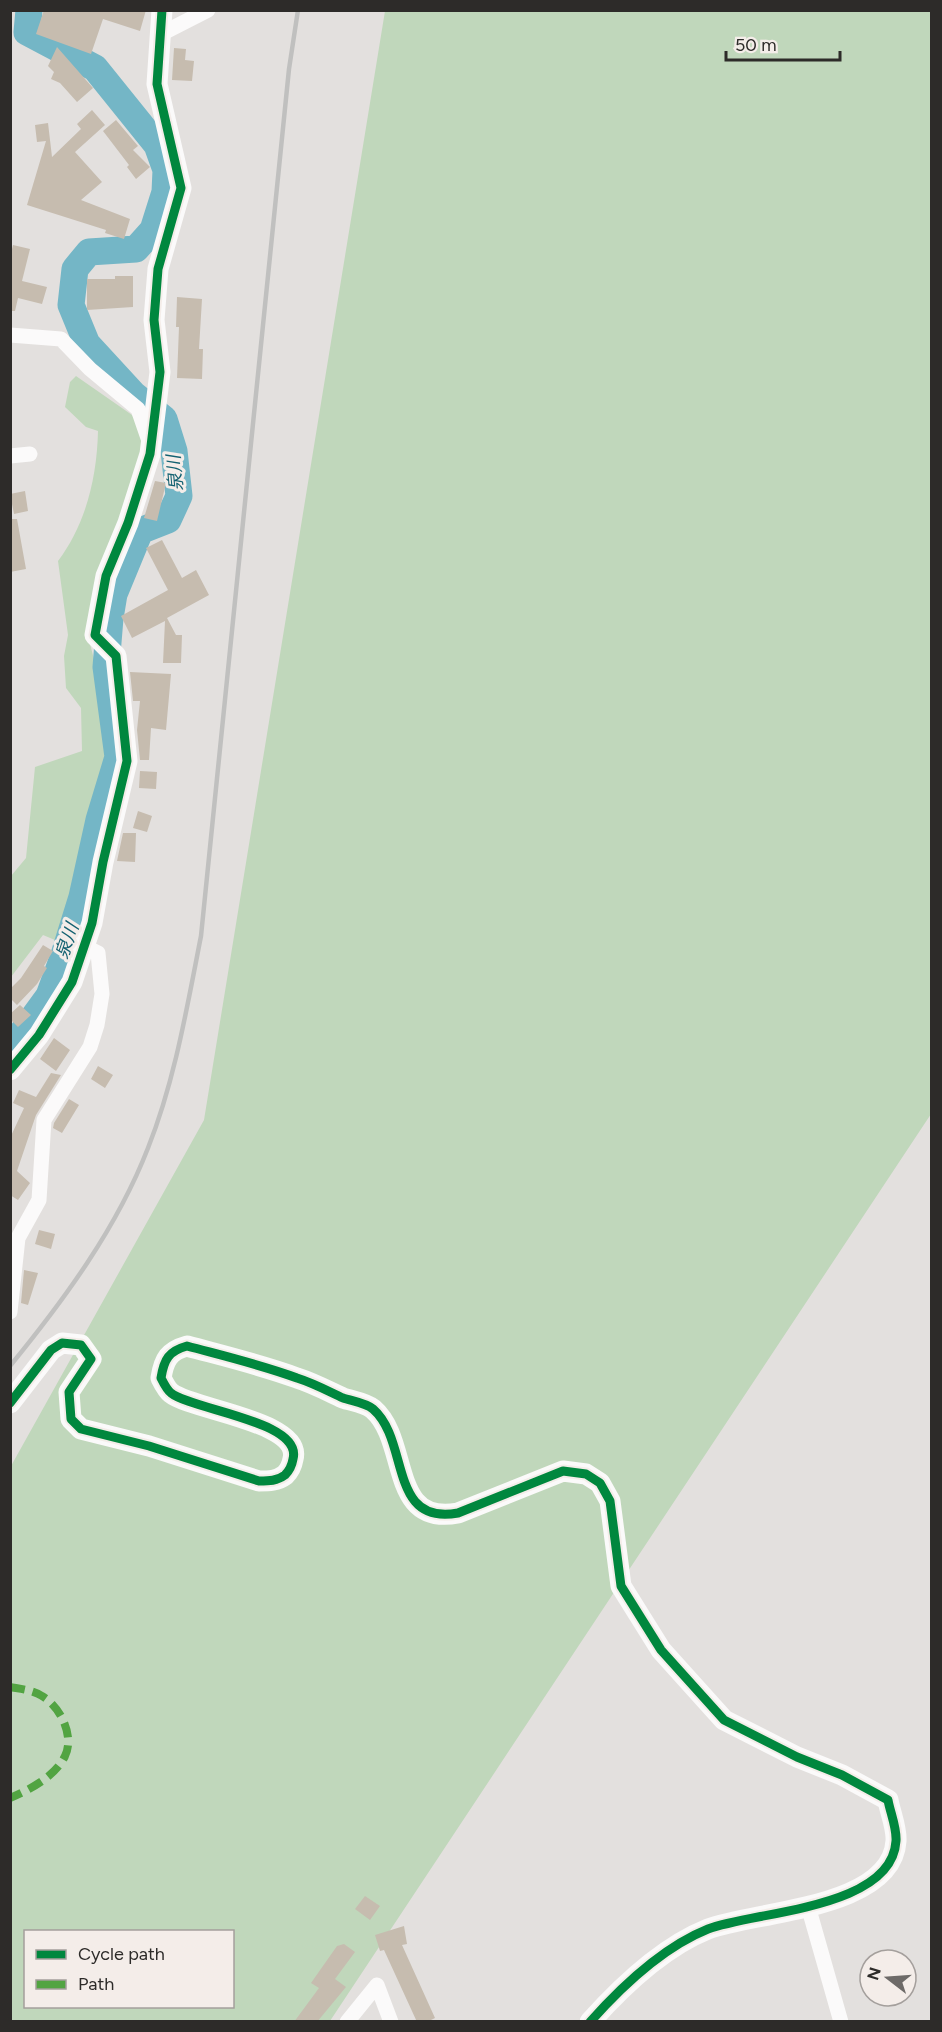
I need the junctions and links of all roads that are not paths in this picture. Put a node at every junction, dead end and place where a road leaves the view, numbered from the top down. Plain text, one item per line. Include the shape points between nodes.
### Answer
1 (162, 10) edge
2 (208, 10) edge
3 (159, 35) junction
4 (10, 335) edge
5 (151, 445) junction
6 (30, 454) dead end
7 (10, 456) edge
8 (84, 946) junction
9 (10, 1070) edge
10 (10, 1312) edge
11 (10, 1403) edge
12 (807, 1906) junction
13 (347, 2022) edge
14 (391, 2022) edge
15 (590, 2022) edge
16 (841, 2022) edge

1 - 3 street
2 - 3 street
3 - 5 street via 157,84 181,188 158,269 154,320 160,372
4 - 5 street via 61,339 138,409
5 - 8 street via 128,523 106,576 96,635 116,656 127,761
6 - 7 street
8 - 9 street via 72,982 39,1035
8 - 10 street via 98,953 102,994 97,1025 90,1047 44,1120 39,1200 18,1238
11 - 12 street via 51,1350 62,1343 81,1345 91,1359 69,1392 71,1419 81,1429 259,1481 273,1481 285,1475 294,1454 292,1443 282,1435 256,1422 170,1393 161,1378 163,1363 172,1351 187,1346 297,1377 373,1409 397,1450 410,1497 426,1511 442,1516 458,1514 562,1471 586,1474 600,1483 610,1501 621,1586 661,1650 724,1720 888,1800 896,1840 879,1876 861,1889
12 - 15 street via 709,1929 669,1949
12 - 16 street
13 - 14 street via 377,1985

